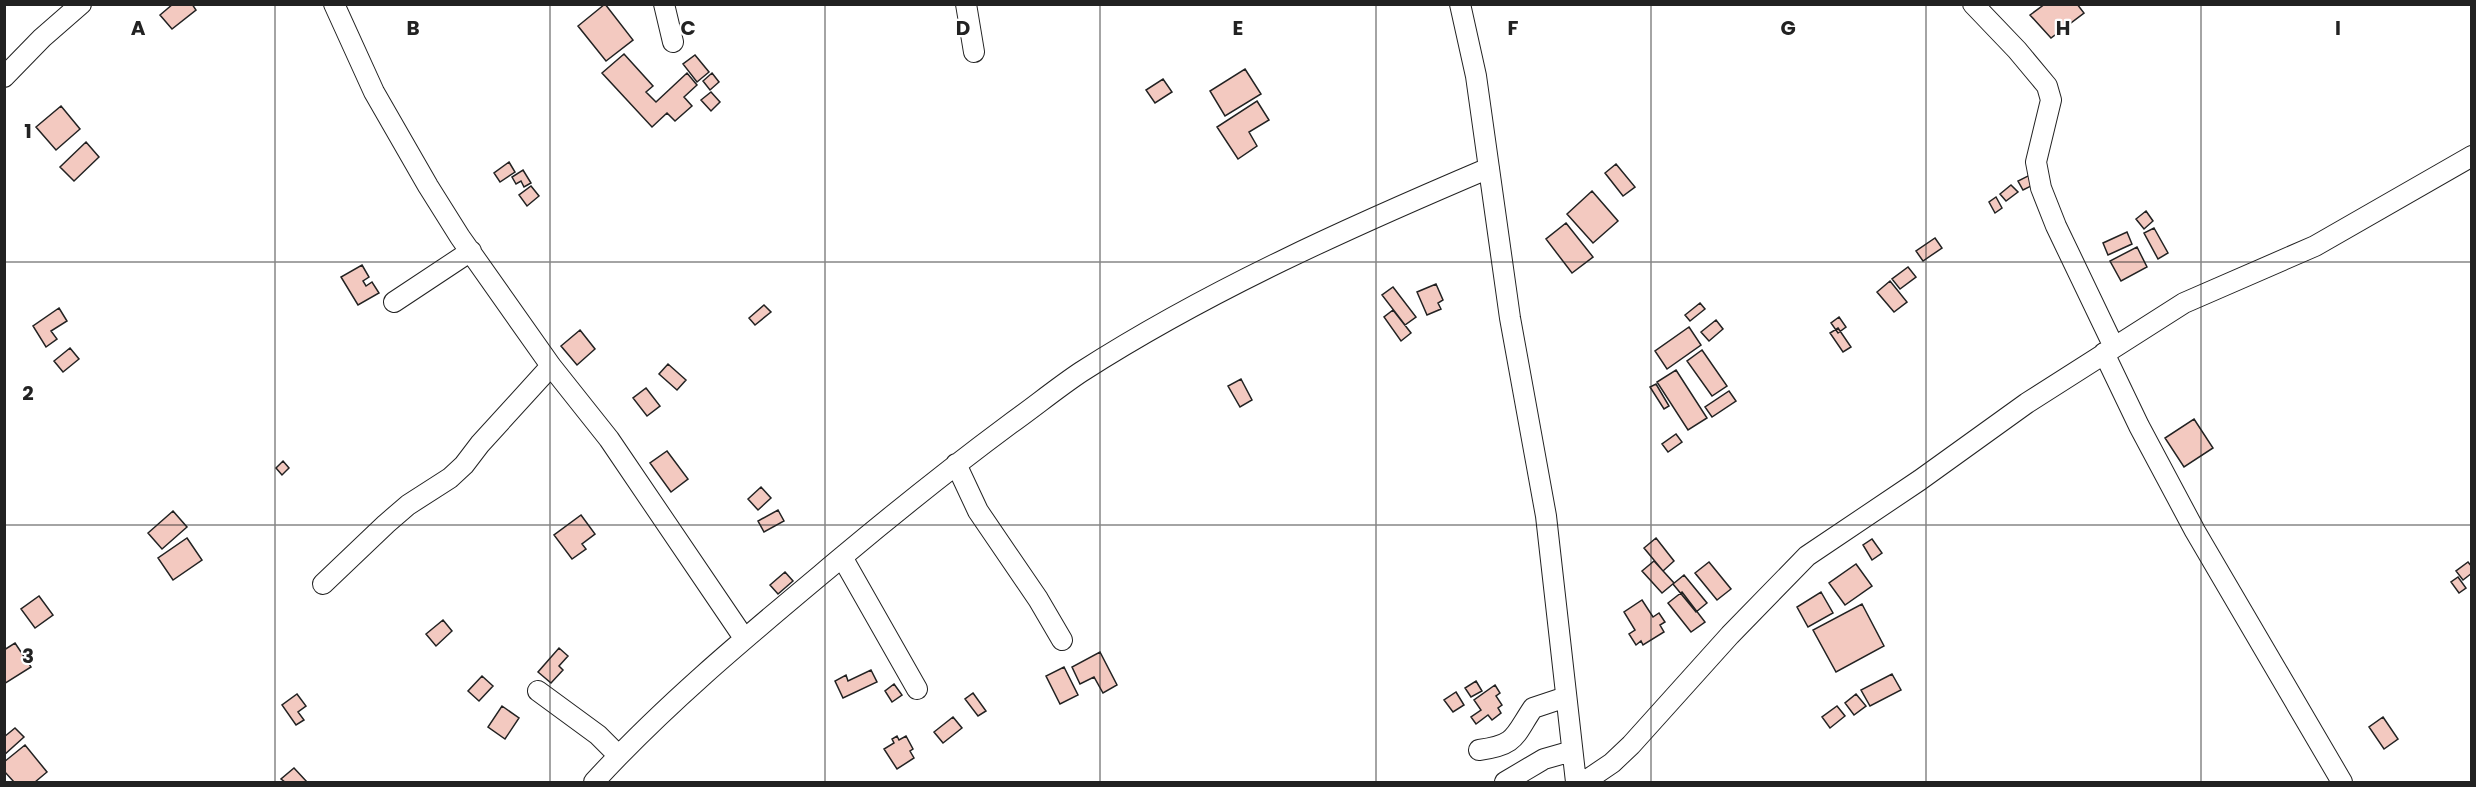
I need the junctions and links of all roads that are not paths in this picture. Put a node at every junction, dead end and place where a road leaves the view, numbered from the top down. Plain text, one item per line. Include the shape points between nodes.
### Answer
1 (81, 4) edge
2 (334, 4) edge
3 (664, 4) edge
4 (966, 4) edge
5 (1460, 4) edge
6 (1973, 4) edge
7 (672, 42) dead end
8 (974, 52) dead end
9 (4, 76) edge
10 (2472, 156) edge
11 (1489, 168) junction
12 (471, 250) junction
13 (394, 302) dead end
14 (2109, 350) junction
15 (551, 366) junction
16 (956, 464) junction
17 (842, 556) junction
18 (323, 584) dead end
19 (744, 638) junction
20 (1062, 640) dead end
21 (917, 689) dead end
22 (538, 692) dead end
23 (1566, 697) junction
24 (1479, 750) dead end
25 (1572, 751) junction
26 (618, 755) junction
27 (594, 783) edge
28 (1505, 783) edge
29 (1576, 783) edge
30 (1584, 783) edge
31 (2342, 783) edge

1 - 9 street
2 - 12 street via 394,129
3 - 7 street
4 - 8 street
5 - 11 street via 1476,76
6 - 14 street via 2047,86 2051,100 2037,162 2041,188
10 - 14 street via 2315,246 2184,303
11 - 16 street via 1304,251 1180,314 1080,373
11 - 23 street via 1510,318 1546,516
12 - 13 street
12 - 15 street
14 - 30 street via 1807,556 1631,745
14 - 31 street via 2139,426 2195,531
15 - 18 street via 457,472 393,518
15 - 19 street via 609,439
16 - 17 street
16 - 20 street via 978,512
17 - 19 street
17 - 21 street
19 - 26 street
22 - 26 street via 598,735
23 - 24 street via 1533,708 1518,733 1503,746
23 - 25 street
25 - 28 street via 1544,759
25 - 29 street
26 - 27 street

